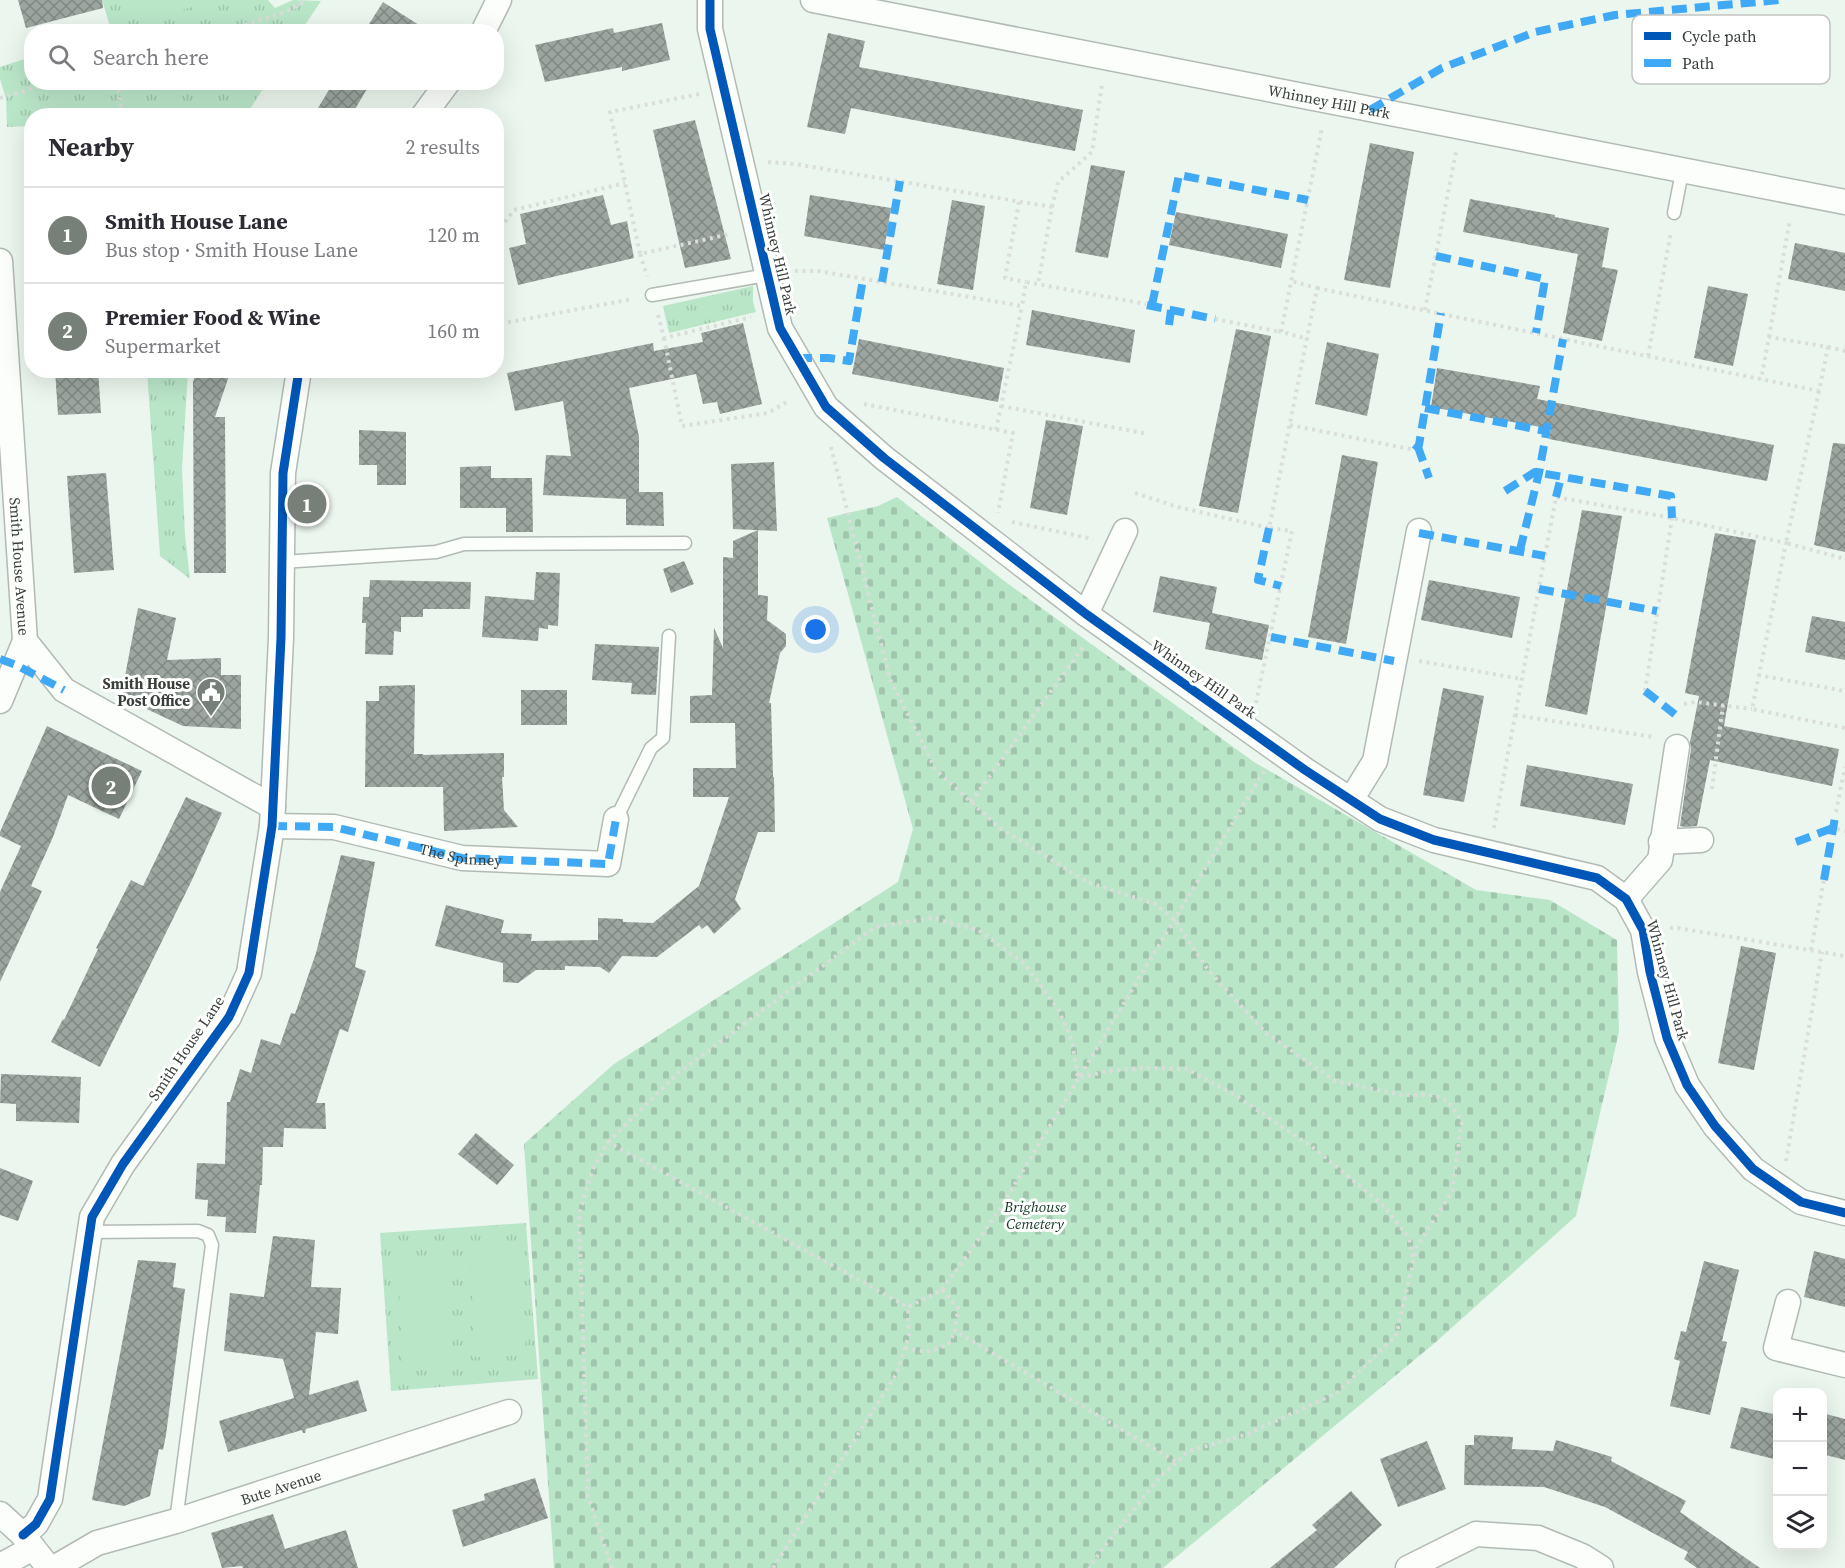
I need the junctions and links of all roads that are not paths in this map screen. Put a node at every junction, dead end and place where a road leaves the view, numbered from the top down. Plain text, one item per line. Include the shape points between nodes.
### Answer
1 (710, 0) edge
2 (813, 0) edge
3 (492, 3) edge
4 (485, 24) edge
5 (442, 90) edge
6 (429, 108) edge
7 (1682, 172) junction
8 (1845, 202) edge
9 (1674, 213) dead end
10 (0, 261) edge
11 (767, 275) junction
12 (652, 295) road end
13 (298, 378) edge
14 (1419, 531) dead end
15 (1121, 538) road end
16 (685, 543) dead end
17 (282, 562) junction
18 (1093, 619) junction
19 (669, 636) dead end
20 (25, 641) junction
21 (0, 701) edge
22 (1677, 747) dead end
23 (1351, 800) junction
24 (272, 817) junction
25 (616, 819) joint
26 (1701, 840) dead end
27 (1661, 842) junction
28 (1626, 899) junction
29 (1845, 1213) edge
30 (89, 1232) junction
31 (1788, 1302) dead end
32 (1845, 1365) edge
33 (509, 1412) dead end
34 (0, 1514) edge
35 (176, 1521) junction
36 (28, 1541) junction
37 (0, 1566) edge
38 (49, 1568) edge
39 (54, 1568) edge
40 (1408, 1568) edge
41 (1601, 1568) edge

1 - 11 street, Whinney Hill Park via 710,29
2 - 7 street, Whinney Hill Park
3 - 4 street
5 - 6 street
7 - 8 street, Whinney Hill Park
7 - 9 lane
10 - 20 street, Smith House Avenue
11 - 12 lane
11 - 18 street, Whinney Hill Park via 780,328 819,396 884,458 994,530
13 - 17 street, Smith House Lane via 283,473
14 - 23 street via 1375,762
15 - 18 street
16 - 17 lane via 464,544 436,552
17 - 24 street, Smith House Lane
18 - 23 street, Whinney Hill Park
19 - 25 lane via 663,738 651,748
20 - 21 street
20 - 24 street, Smith House Avenue via 64,690
22 - 27 street
23 - 28 street, Whinney Hill Park via 1380,819 1434,840 1597,878
24 - 25 street, The Spinney via 334,827 462,858 608,864
24 - 30 street, Smith House Lane via 249,973 229,1017 123,1164 92,1217
26 - 27 street
27 - 28 street via 1660,860
28 - 29 street, Whinney Hill Park via 1642,930 1667,1038 1687,1085 1715,1126 1753,1169 1801,1202
30 - 35 lane via 198,1231 207,1235 212,1245
30 - 36 street, Smith House Lane via 50,1499
31 - 32 street via 1776,1348
33 - 35 street, Bute Avenue
34 - 36 street
35 - 39 street, Bute Avenue via 97,1543
36 - 37 street, Smith House Lane
36 - 38 street
40 - 41 street via 1476,1534 1538,1538

